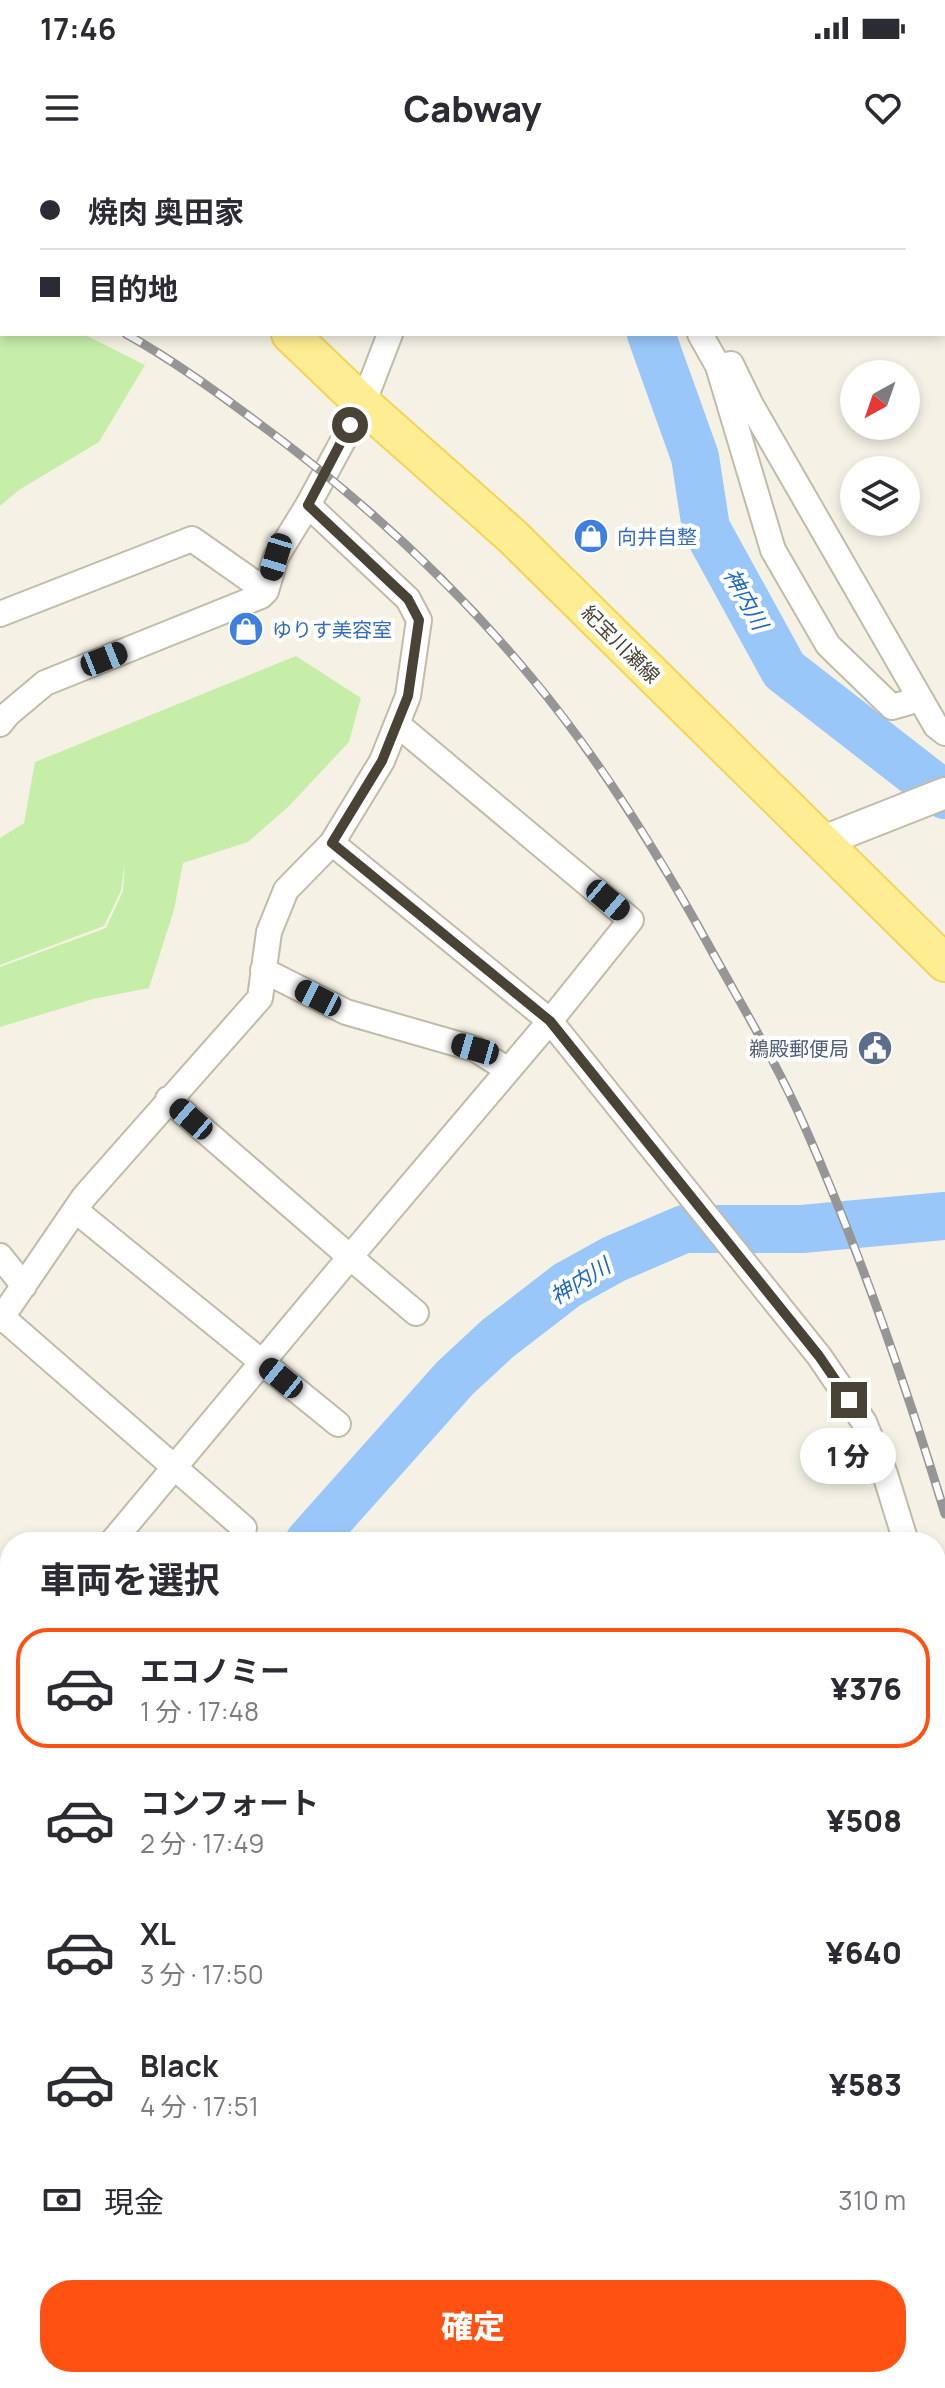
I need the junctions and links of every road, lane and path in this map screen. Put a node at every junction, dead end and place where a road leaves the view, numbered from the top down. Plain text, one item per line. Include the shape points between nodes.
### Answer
1 (292, 336) edge
2 (389, 336) edge
3 (701, 336) edge
4 (718, 366) junction
5 (363, 404) junction
6 (308, 505) junction
7 (266, 591) junction
8 (0, 614) edge
9 (920, 699) junction
10 (0, 724) edge
11 (397, 724) junction
12 (945, 733) edge
13 (945, 793) edge
14 (821, 842) junction
15 (332, 843) junction
16 (945, 963) edge
17 (263, 970) junction
18 (550, 1021) junction
19 (508, 1070) junction
20 (168, 1099) junction
21 (75, 1210) junction
22 (0, 1256) edge
23 (350, 1257) junction
24 (24, 1286) junction
25 (416, 1313) dead end
26 (1, 1319) edge
27 (262, 1362) junction
28 (338, 1424) dead end
29 (174, 1467) junction
30 (244, 1528) dead end
31 (120, 1532) edge
32 (903, 1532) edge

1 - 5 main road, 紀宝川瀬線
2 - 5 street
3 - 4 street
4 - 9 street via 731,364
4 - 9 street via 773,550 828,645 892,707
5 - 6 street
5 - 14 main road, 紀宝川瀬線 via 512,536
6 - 7 street via 276,557
6 - 11 street via 408,599 419,620 408,696
7 - 8 street via 192,539
7 - 10 street via 45,683
9 - 12 street
11 - 15 street via 382,761
11 - 18 street via 631,920
13 - 14 street
14 - 16 main road, 紀宝川瀬線
15 - 17 street via 286,890 269,932
15 - 18 street
17 - 19 street via 346,1012 475,1049
17 - 20 street via 260,998
18 - 19 street
18 - 32 street via 819,1356 864,1422
19 - 23 street
20 - 21 street
20 - 23 street
21 - 24 street
21 - 27 street
22 - 24 street
23 - 25 street
23 - 27 street
24 - 26 street
26 - 29 street
27 - 28 street
27 - 29 street
29 - 30 street
29 - 31 street

